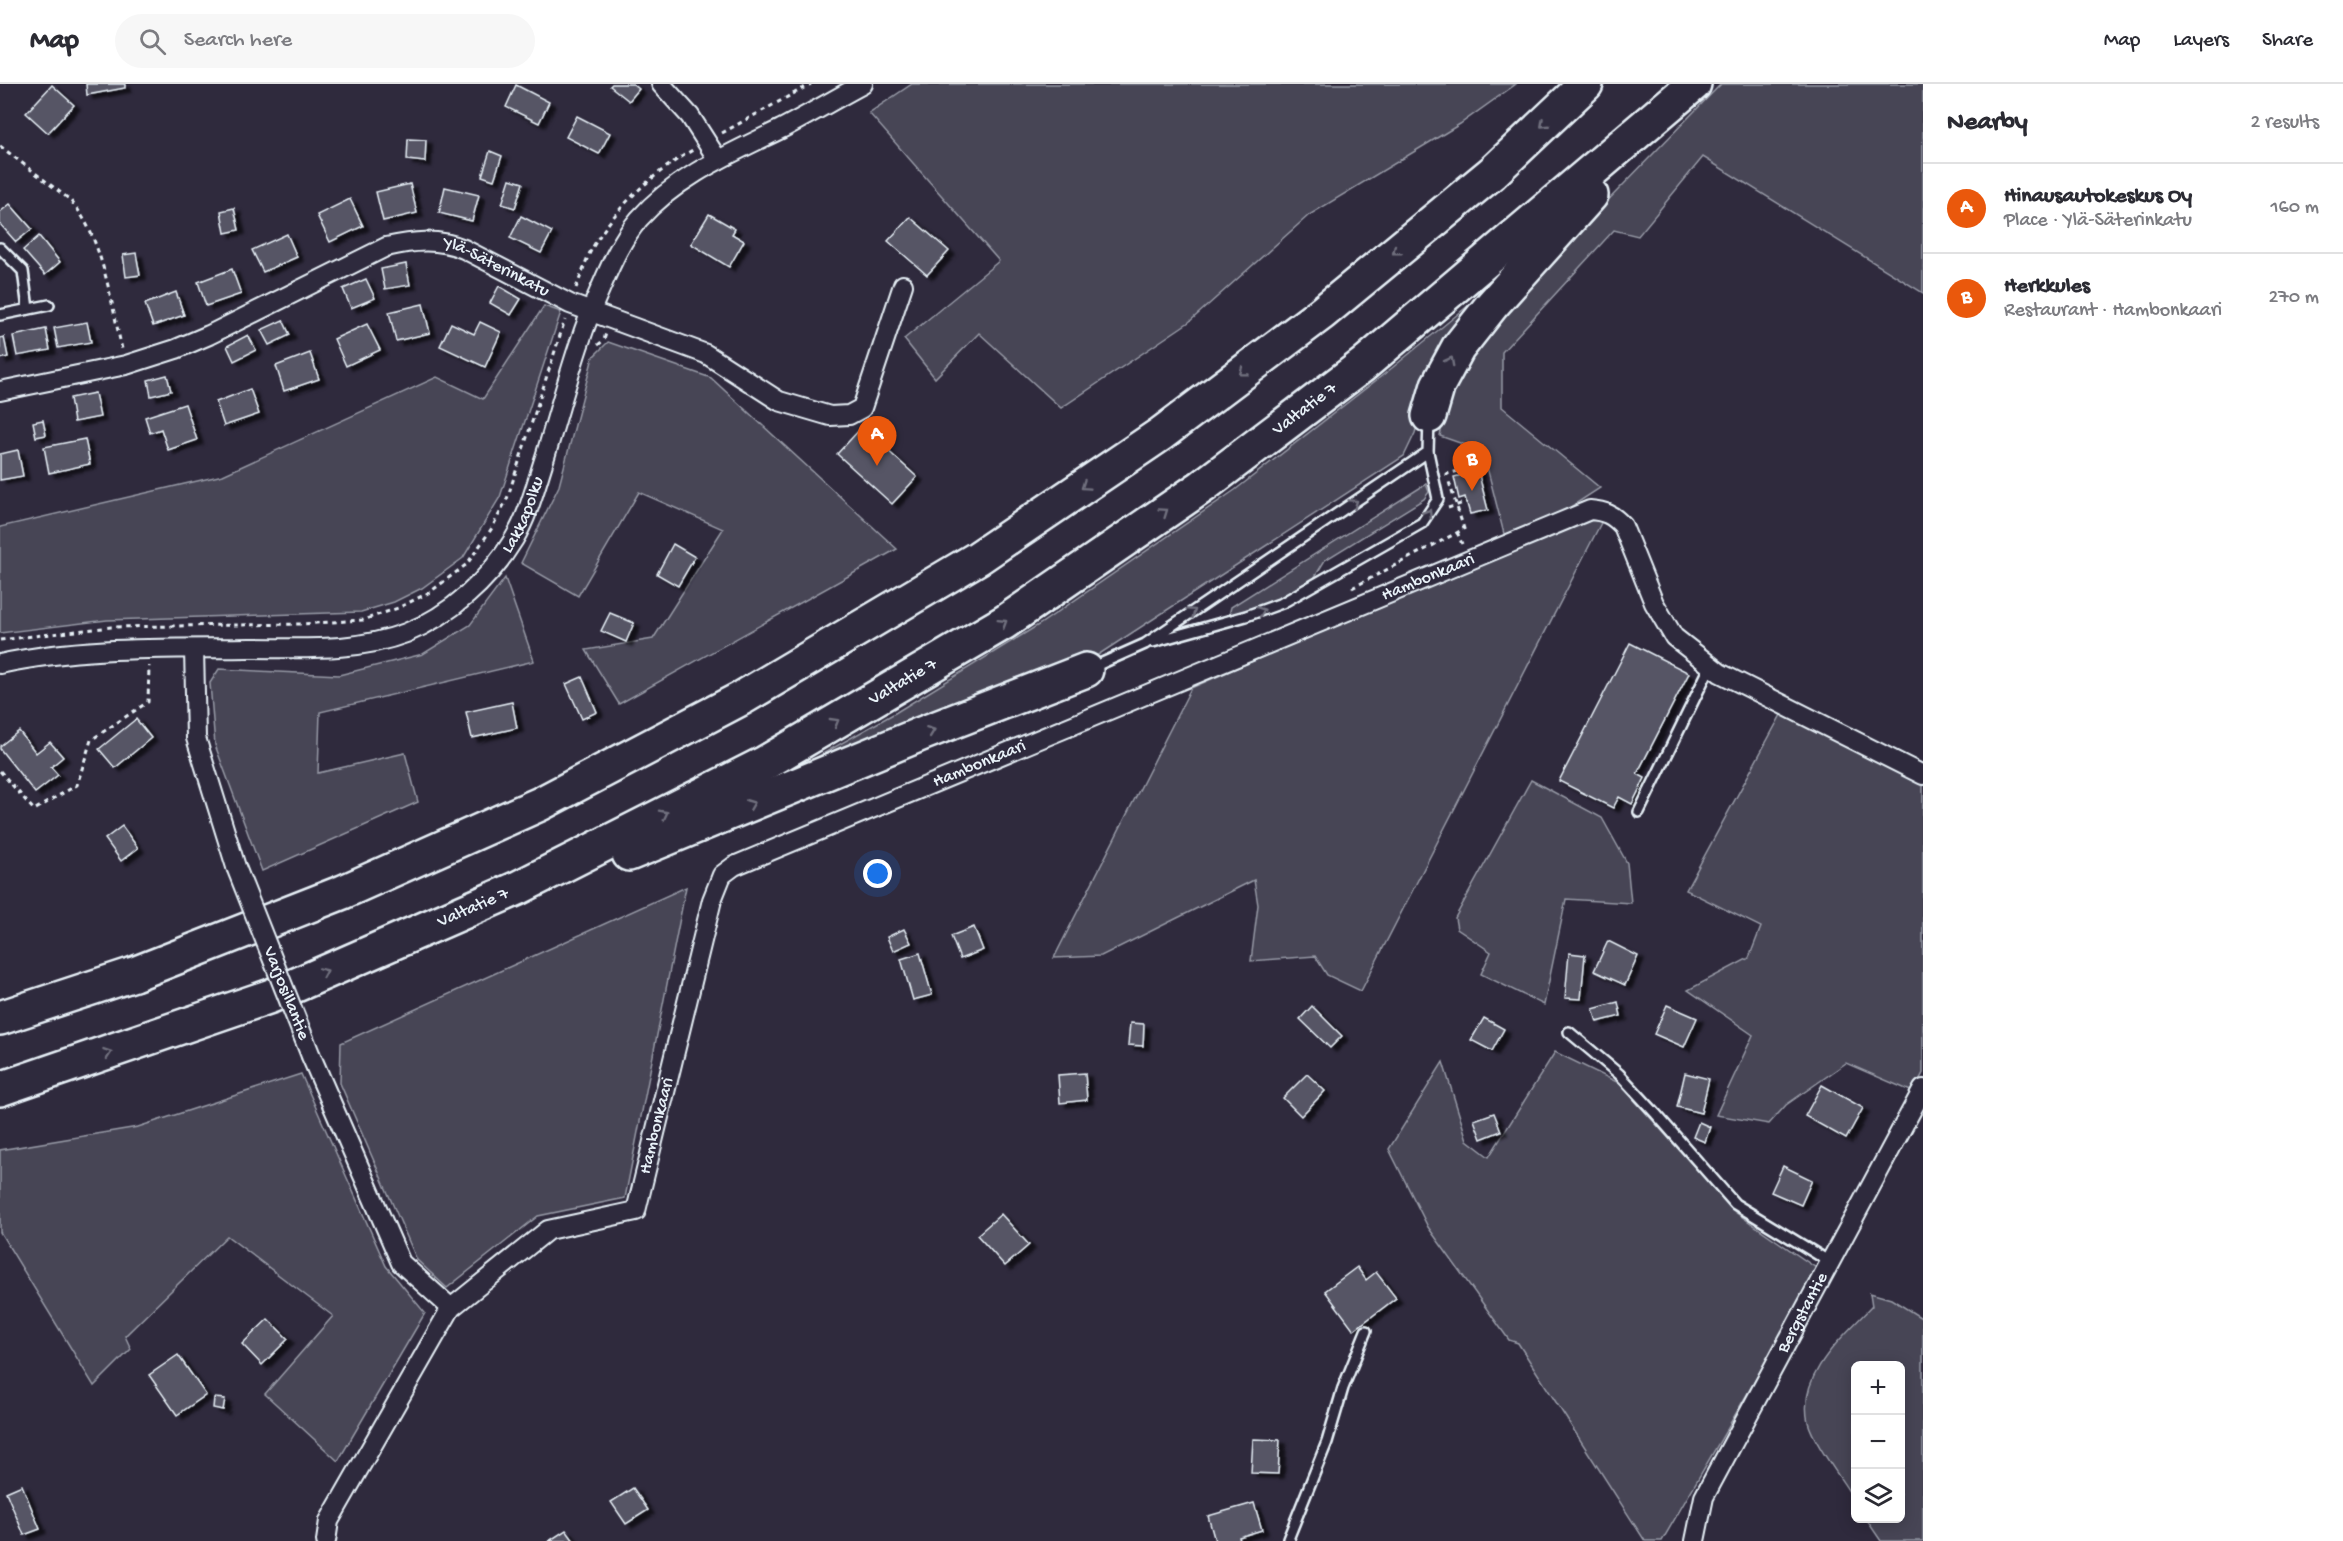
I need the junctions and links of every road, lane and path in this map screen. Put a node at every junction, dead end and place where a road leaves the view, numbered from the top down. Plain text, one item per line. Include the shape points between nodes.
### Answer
1 (661, 84) edge
2 (811, 84) edge
3 (862, 84) edge
4 (1586, 84) edge
5 (1695, 84) edge
6 (706, 142) junction
7 (0, 146) edge
8 (718, 160) junction
9 (0, 248) edge
10 (903, 285) dead end
11 (49, 304) dead end
12 (570, 304) junction
13 (28, 309) junction
14 (590, 312) junction
15 (0, 315) edge
16 (124, 357) dead end
17 (0, 391) edge
18 (1429, 416) joint
19 (1428, 452) junction
20 (0, 640) edge
21 (1145, 644) junction
22 (149, 649) junction
23 (194, 649) junction
24 (0, 664) edge
25 (1711, 665) junction
26 (1086, 670) joint
27 (0, 771) edge
28 (1923, 775) edge
29 (1639, 812) dead end
30 (518, 888) junction
31 (0, 1018) edge
32 (1569, 1032) dead end
33 (0, 1089) edge
34 (1923, 1089) edge
35 (1830, 1262) junction
36 (451, 1308) junction
37 (1366, 1331) dead end
38 (326, 1541) edge
39 (1290, 1541) edge
40 (1695, 1541) edge

1 - 6 street via 690,116
2 - 6 path
3 - 8 street, Lakkapolku
4 -> 31 highway via 1492,173 1322,313 1161,434 978,558 753,692 540,804 343,892 134,974
18 -> 5 highway via 1438,385 1478,322
30 -> 5 highway, Valtatie 7 via 765,763 1005,622 1203,486 1363,365
6 - 8 street
6 - 12 path via 666,165 617,213 593,246
7 - 16 path via 79,209 96,246
8 - 14 street, Lakkapolku via 667,192 639,220 613,260
9 - 13 lane via 23,271
10 - 14 street, Ylä-Säterinkatu via 862,408 849,416 830,416 779,401 706,354
11 - 13 lane
12 - 14 street, Ylä-Säterinkatu
12 - 17 street, Ylä-Säterinkatu via 451,244 407,242 386,248 176,349
12 - 20 path via 507,499 467,564 430,592 363,620 111,627
13 - 15 lane
14 - 23 street, Lakkapolku via 524,518 500,559 462,601 408,632 343,648
18 - 19 lane
21 -> 19 lane
21 -> 19 lane via 1282,603 1422,523 1438,499
21 - 26 lane
22 - 23 street, Lakkapolku
22 - 24 street, Lakkapolku via 66,654
22 - 27 path via 148,702 91,740 77,785 34,810
23 - 36 street, Varjosillantie, bridge via 196,738 236,867 400,1263
25 - 28 street, Hambonkaari
25 - 29 lane
25 - 36 street, Hambonkaari via 1674,637 1654,603 1623,526 1603,511 1590,510 734,866 723,875 712,900 636,1211 548,1230
30 -> 26 highway via 632,853
33 -> 30 highway, Valtatie 7 via 271,996
32 - 35 lane via 1619,1074 1735,1204
34 - 35 street, Bergstantie
35 - 40 street, Bergstantie via 1704,1497
36 - 38 street, Hambonkaari via 329,1521
37 - 39 lane

